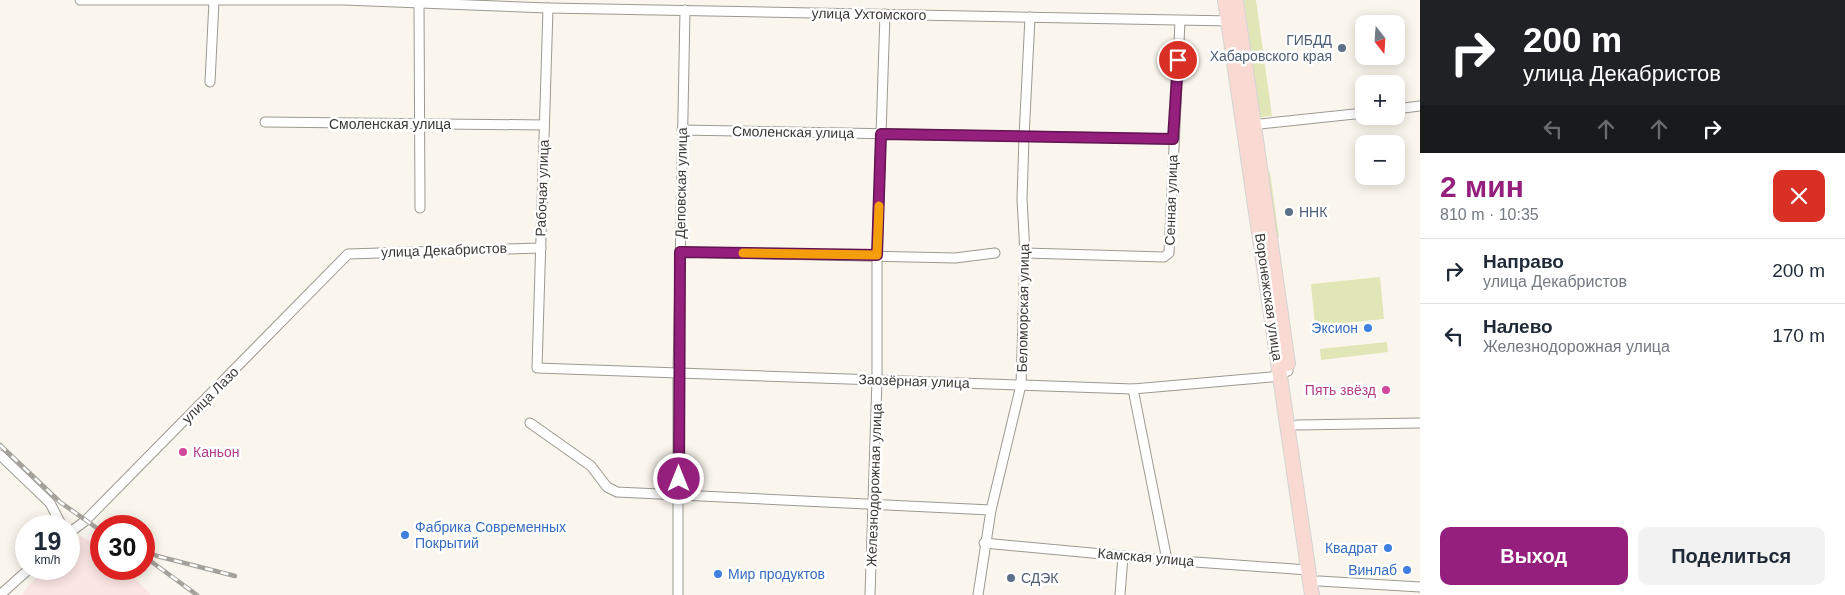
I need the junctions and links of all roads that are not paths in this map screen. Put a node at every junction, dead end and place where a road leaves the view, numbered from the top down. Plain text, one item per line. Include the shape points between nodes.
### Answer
1 (80, 0) edge
2 (1225, 0) edge
3 (1236, 0) edge
4 (214, 1) edge
5 (419, 3) junction
6 (548, 8) junction
7 (685, 10) junction
8 (885, 14) junction
9 (1030, 18) junction
10 (1180, 21) junction
11 (1233, 21) junction
12 (210, 82) dead end
13 (1420, 106) edge
14 (1405, 108) edge
15 (1355, 113) edge
16 (265, 122) dead end
17 (420, 124) junction
18 (544, 125) junction
19 (1249, 125) junction
20 (682, 130) junction
21 (881, 134) junction
22 (1024, 137) junction
23 (1173, 139) junction
24 (420, 208) dead end
25 (541, 248) junction
26 (680, 252) junction
27 (996, 253) dead end
28 (1025, 253) junction
29 (348, 254) joint
30 (877, 255) junction
31 (537, 368) joint
32 (678, 373) junction
33 (1284, 373) junction
34 (877, 380) junction
35 (1021, 385) junction
36 (1133, 388) junction
37 (530, 423) dead end
38 (1420, 423) edge
39 (1297, 426) junction
40 (0, 455) edge
41 (679, 496) junction
42 (873, 504) junction
43 (990, 510) junction
44 (56, 515) edge
45 (80, 524) edge
46 (984, 542) junction
47 (1123, 556) junction
48 (1167, 560) junction
49 (1308, 570) junction
50 (17, 580) edge
51 (1420, 587) edge
52 (1321, 588) edge
53 (0, 595) edge
54 (678, 595) edge
55 (870, 595) edge
56 (978, 595) edge
57 (1120, 595) edge
58 (1312, 595) edge

1 - 4 street, улица Ухтомского
2 - 11 main road, Воронежская улица
3 - 11 main road, Воронежская улица
4 - 5 street, улица Ухтомского
4 - 12 street
5 - 6 street, улица Ухтомского
5 - 17 street
6 - 7 street, улица Ухтомского
6 - 18 street, Рабочая улица
7 - 8 street, улица Ухтомского
7 - 20 street, Деповская улица
8 - 9 street, улица Ухтомского
8 - 21 street, Железнодорожная улица
9 - 10 street, улица Ухтомского
9 - 22 street, Беломорская улица
10 - 11 street, улица Ухтомского
10 - 23 street, Сенная улица
11 - 19 main road, Воронежская улица
13 - 14 street
15 - 19 street
16 - 17 street, Смоленская улица
17 - 18 street, Смоленская улица
17 - 24 street
18 - 25 street, Рабочая улица
19 - 33 main road, Воронежская улица
20 - 21 street, Смоленская улица
20 - 26 street, Деповская улица
21 - 22 street, Смоленская улица
21 - 30 street, Железнодорожная улица
22 - 23 street, Смоленская улица
22 - 28 street, Беломорская улица via 1022,199
23 - 28 street, Сенная улица via 1170,249 1164,257
25 - 29 street, улица Декабристов
25 - 31 street, Рабочая улица
26 - 30 street
26 - 32 street, Деповская улица
27 - 30 street via 954,258
28 - 35 street, Беломорская улица
29 - 45 street, улица Лазо
30 - 34 street, Железнодорожная улица
31 - 32 street, Заозёрная улица
32 - 34 street, Заозёрная улица
32 - 41 street, Деповская улица
33 - 36 street, Заозёрная улица via 1181,386
33 - 39 main road, Воронежская улица
33 - 49 main road, Воронежская улица
34 - 35 street, Заозёрная улица
34 - 42 street, Железнодорожная улица
35 - 36 street, Заозёрная улица
35 - 43 street, Беломорская улица
36 - 48 street
37 - 41 street via 591,466 607,487 617,492
38 - 39 street
39 - 52 main road, Воронежская улица
40 - 44 street via 50,503
41 - 42 street
41 - 54 street, Деповская улица
42 - 43 street
42 - 55 street, Железнодорожная улица
43 - 46 street, Беломорская улица
46 - 47 street, Камская улица
46 - 56 street, Беломорская улица
47 - 48 street, Камская улица
47 - 57 street
48 - 49 street, Камская улица
49 - 58 main road, Воронежская улица
50 - 53 street
51 - 52 street

